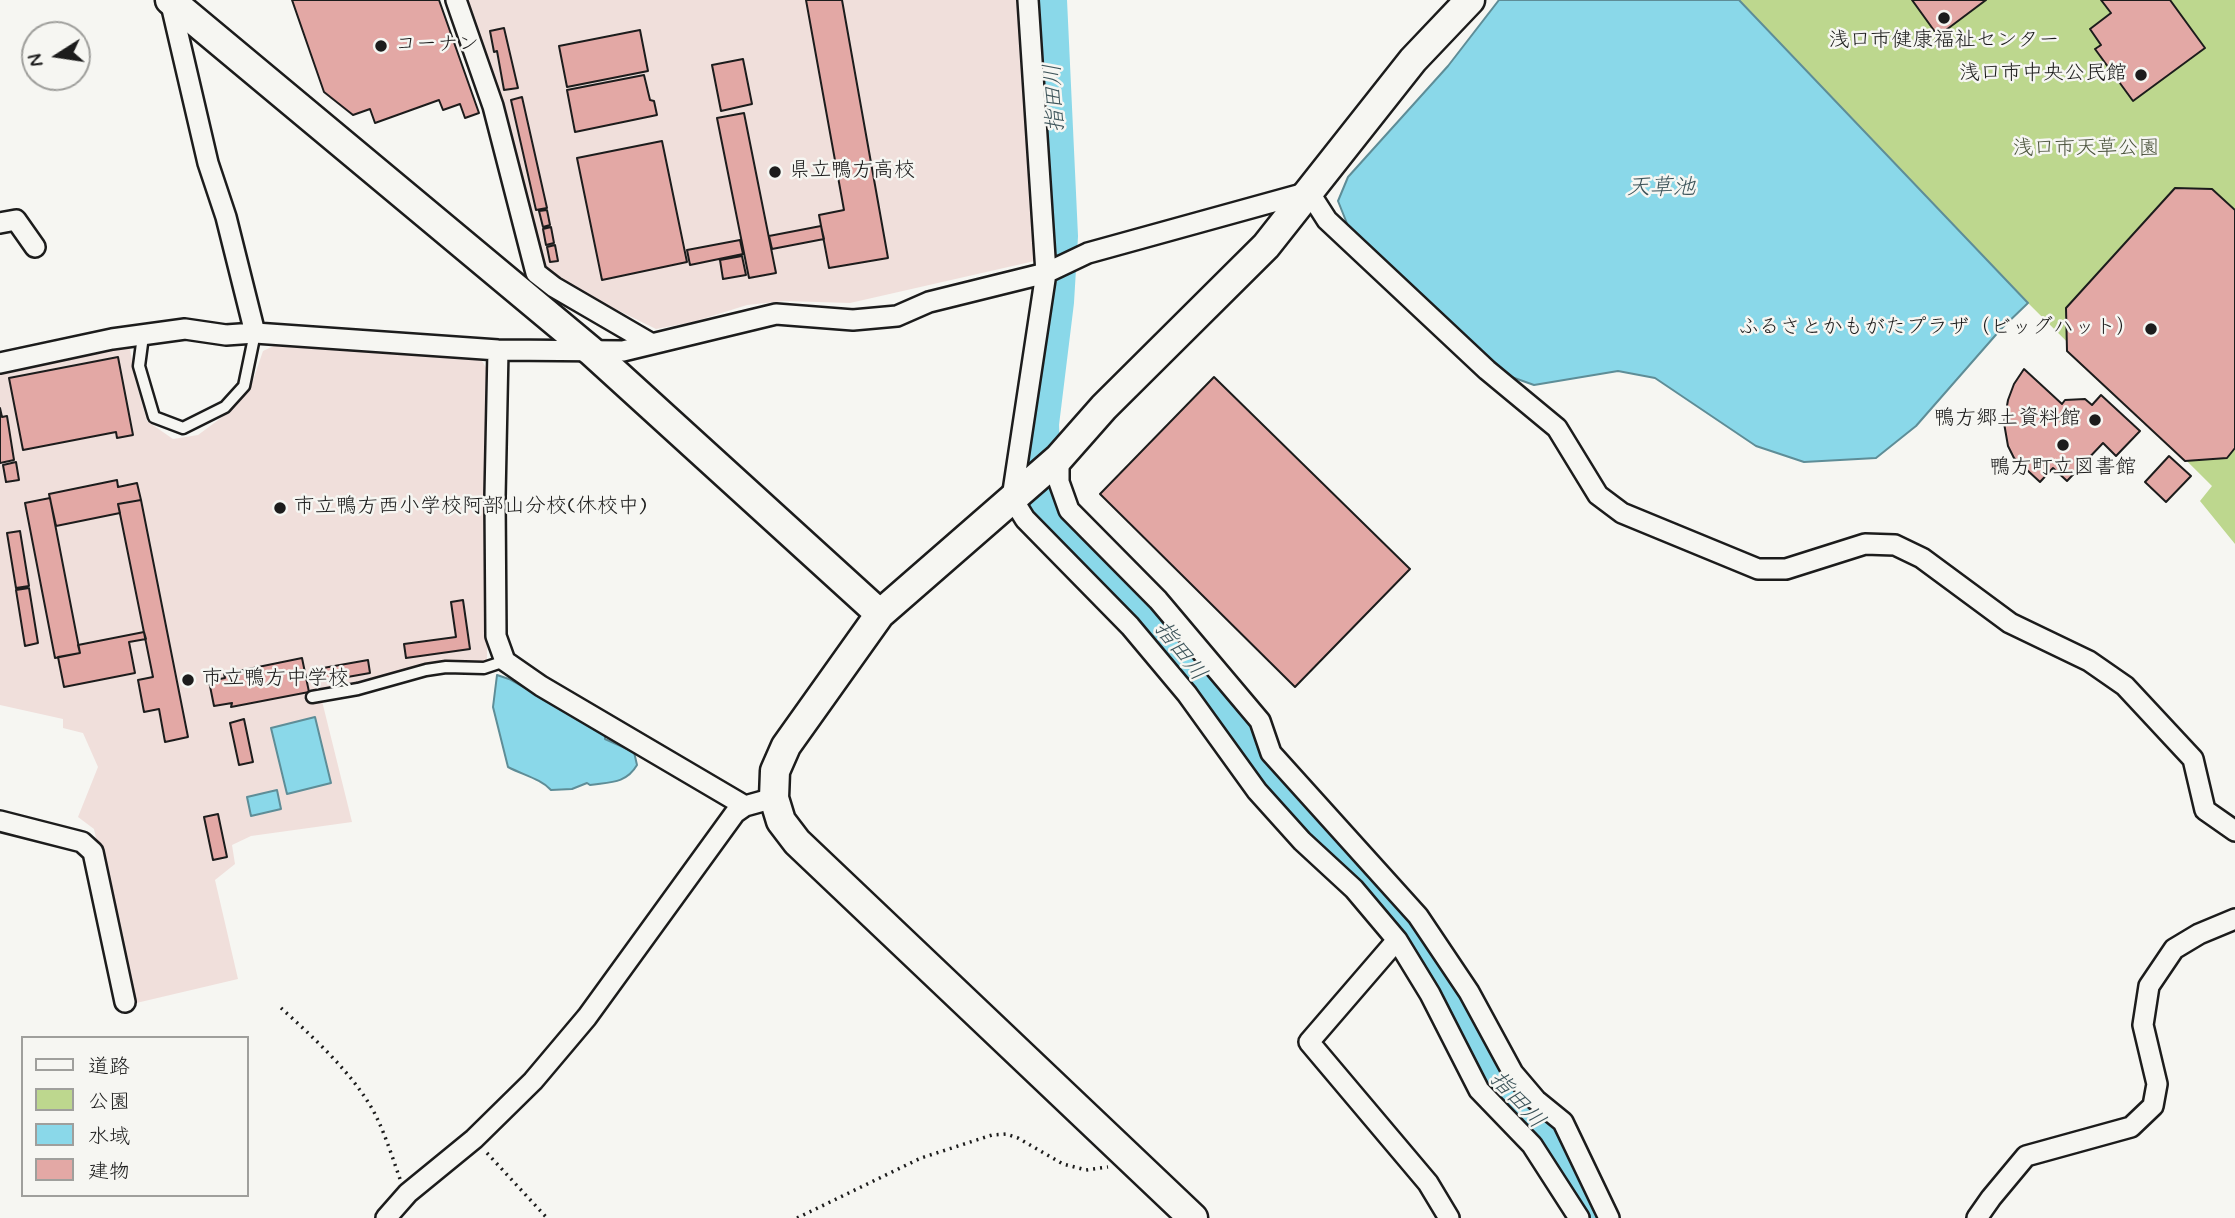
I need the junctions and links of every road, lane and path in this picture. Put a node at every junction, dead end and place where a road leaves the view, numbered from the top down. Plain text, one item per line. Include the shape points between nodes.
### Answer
1 (170, 0) edge
2 (456, 0) edge
3 (1028, 0) edge
4 (1469, 0) edge
5 (1309, 192) junction
6 (0, 223) edge
7 (34, 247) dead end
8 (1046, 273) junction
9 (255, 333) junction
10 (143, 336) junction
11 (652, 344) junction
12 (498, 350) junction
13 (591, 351) junction
14 (0, 363) edge
15 (1059, 457) junction
16 (1012, 498) junction
17 (880, 614) junction
18 (505, 661) junction
19 (312, 697) dead end
20 (774, 798) junction
21 (745, 806) junction
22 (0, 821) edge
23 (2235, 831) edge
24 (2235, 919) edge
25 (1397, 940) junction
26 (125, 1002) dead end
27 (281, 1008) dead end
28 (474, 1139) junction
29 (1128, 1156) junction
30 (412, 1190) junction
31 (1575, 1216) edge
32 (386, 1218) edge
33 (547, 1218) edge
34 (797, 1218) edge
35 (1193, 1218) edge
36 (1450, 1218) edge
37 (1609, 1218) edge
38 (1977, 1218) edge

1 - 9 street
1 - 13 street
2 - 11 street via 493,106 536,274
3 - 8 street
4 - 5 street via 1413,60
5 - 8 street via 1088,253
5 - 15 street via 1266,246
5 - 23 street via 1326,220 1487,370 1558,428 1598,495 1622,513 1758,569 1786,569 1865,544 1895,545 1922,558 2010,623 2089,661 2125,686 2193,759 2205,810
6 - 7 street via 16,220
8 - 11 street via 929,302 897,316 853,320 776,314
8 - 16 street
9 - 10 street via 186,328
9 - 10 lane via 244,386 225,408 183,428 154,417 139,366
9 - 12 street
10 - 14 street
11 - 13 street via 622,351
12 - 13 street
12 - 18 street via 496,636
13 - 17 street
15 - 16 street
15 - 37 street via 1059,482 1069,510 1158,600 1260,721 1270,753 1418,916 1469,992 1513,1073 1563,1122
16 - 17 street
16 - 25 street via 1025,519 1187,694 1256,791 1354,889
17 - 20 street via 786,746 775,771
18 - 19 lane via 484,668 426,670
18 - 21 street
20 - 21 street
20 - 29 street via 782,821 797,842
21 - 28 street via 735,813 587,1017 533,1082
22 - 26 street via 82,842 93,852
24 - 38 street via 2174,948 2149,986 2143,1024 2157,1084 2153,1106 2131,1127 2026,1156
25 - 31 street via 1479,1090 1532,1145
25 - 36 street via 1309,1042 1428,1183
27 - 30 path via 326,1049 358,1090 376,1116 401,1181
28 - 30 street
28 - 33 path
29 - 34 path via 1108,1167 1086,1170 1063,1164 1018,1138 992,1135 921,1158
29 - 35 street
30 - 32 street

